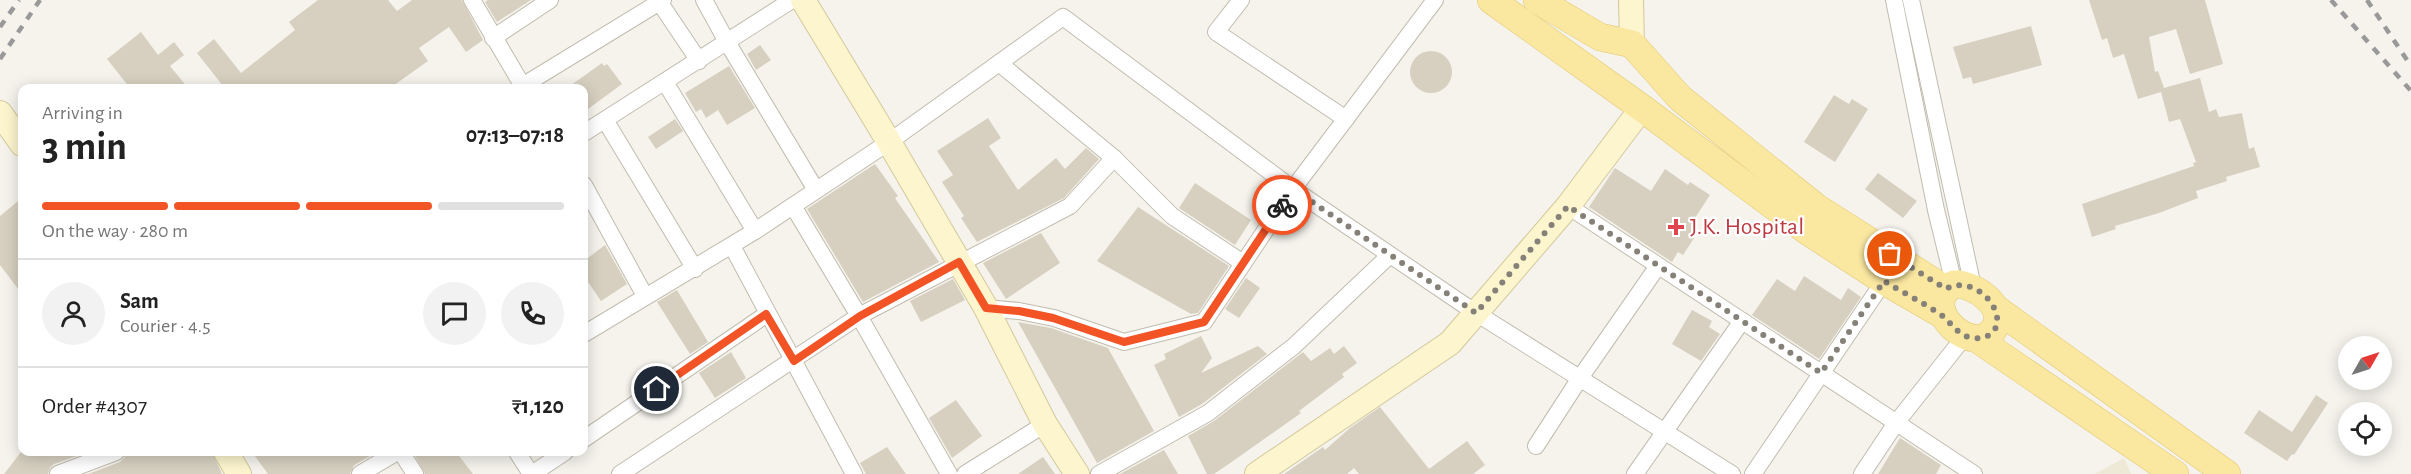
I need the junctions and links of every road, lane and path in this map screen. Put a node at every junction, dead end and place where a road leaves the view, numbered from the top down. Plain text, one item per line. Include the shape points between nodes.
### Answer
1 (472, 0) edge
2 (550, 0) edge
3 (705, 0) edge
4 (792, 0) edge
5 (803, 0) edge
6 (1240, 0) edge
7 (1435, 0) edge
8 (1491, 0) edge
9 (1537, 0) edge
10 (1630, 0) edge
11 (1894, 0) edge
12 (1911, 0) edge
13 (660, 1) edge
14 (1600, 37) junction
15 (493, 38) junction
16 (727, 42) junction
17 (1632, 44) junction
18 (699, 61) junction
19 (999, 63) junction
20 (1584, 67) junction
21 (664, 82) junction
22 (520, 84) edge
23 (528, 84) edge
24 (1680, 98) junction
25 (0, 113) edge
26 (1651, 115) junction
27 (1346, 119) junction
28 (605, 120) junction
29 (588, 131) edge
30 (18, 138) edge
31 (890, 142) junction
32 (1114, 158) junction
33 (1293, 189) junction
34 (816, 190) junction
35 (588, 192) edge
36 (793, 206) junction
37 (1568, 206) junction
38 (755, 231) junction
39 (732, 246) junction
40 (1390, 255) junction
41 (959, 262) junction
42 (1243, 263) junction
43 (1658, 266) junction
44 (695, 268) junction
45 (1884, 281) junction
46 (1957, 287) junction
47 (645, 296) junction
48 (986, 308) junction
49 (1995, 308) junction
50 (1476, 313) junction
51 (766, 314) junction
52 (1943, 315) junction
53 (860, 316) junction
54 (1742, 321) junction
55 (588, 332) edge
56 (1971, 338) junction
57 (794, 361) junction
58 (1821, 373) junction
59 (1580, 378) junction
60 (1896, 423) junction
61 (1046, 424) junction
62 (1666, 432) junction
63 (588, 436) edge
64 (1536, 446) dead end
65 (105, 456) edge
66 (228, 456) edge
67 (392, 456) edge
68 (402, 456) edge
69 (520, 456) edge
70 (559, 456) edge
71 (58, 474) edge
72 (239, 474) edge
73 (360, 474) edge
74 (416, 474) edge
75 (532, 474) edge
76 (620, 474) edge
77 (854, 474) edge
78 (949, 474) edge
79 (965, 474) edge
80 (1077, 474) edge
81 (1100, 474) edge
82 (1257, 474) edge
83 (1635, 474) edge
84 (1732, 474) edge
85 (1753, 474) edge
86 (1862, 474) edge
87 (1974, 474) edge
88 (2175, 474) edge
89 (2227, 474) edge

1 - 15 street
2 - 15 street
3 - 16 street
4 - 16 street
5 - 31 street
6 - 27 street via 1216,32
7 - 27 street
8 - 20 main road
9 - 14 main road
10 - 17 street
11 - 46 street via 1936,210
12 - 46 street
13 - 18 street
13 - 23 street
14 - 17 main road
14 - 20 main road via 1592,45
15 - 22 street
16 - 18 street
16 - 34 street
17 - 24 main road
18 - 21 street
19 - 31 street
19 - 32 street
19 - 33 street via 1063,17
20 - 26 main road
21 - 28 street
21 - 38 street
24 - 26 main road
24 - 46 main road via 1816,207
25 - 30 street
26 - 37 street
26 - 45 main road via 1807,231
27 - 33 street
28 - 29 street
28 - 44 street
31 - 34 street
31 - 41 street
32 - 41 street via 1070,206
32 - 42 street via 1172,216
33 - 40 street
33 - 42 street
34 - 36 street
35 - 47 street
36 - 38 street
36 - 53 street
37 - 43 street
37 - 50 street
38 - 39 street
39 - 44 street
39 - 51 street
40 - 50 street
40 - 81 street via 1294,346 1208,413
41 - 48 street
41 - 53 street
42 - 48 street via 1204,322 1124,342 1053,318
43 - 54 street
43 - 59 street
44 - 47 street
45 - 52 main road
45 - 58 street
46 - 49 main road via 1985,296
46 - 52 main road via 1941,305
47 - 55 street
48 - 61 street
49 - 56 main road via 1995,328 1987,336
49 - 89 main road
50 - 59 street
50 - 82 street via 1450,343
51 - 57 street
51 - 63 street
52 - 56 main road via 1950,326
53 - 57 street
53 - 78 street
54 - 58 street
54 - 62 street
56 - 60 street
56 - 88 main road
57 - 76 street
57 - 77 street
58 - 60 street
58 - 85 street
59 - 62 street
59 - 64 street
60 - 86 street
60 - 87 street
61 - 79 street
61 - 80 street
62 - 83 street
62 - 84 street
65 - 71 street
66 - 72 street
67 - 73 street
68 - 74 street
69 - 75 street
70 - 75 street

